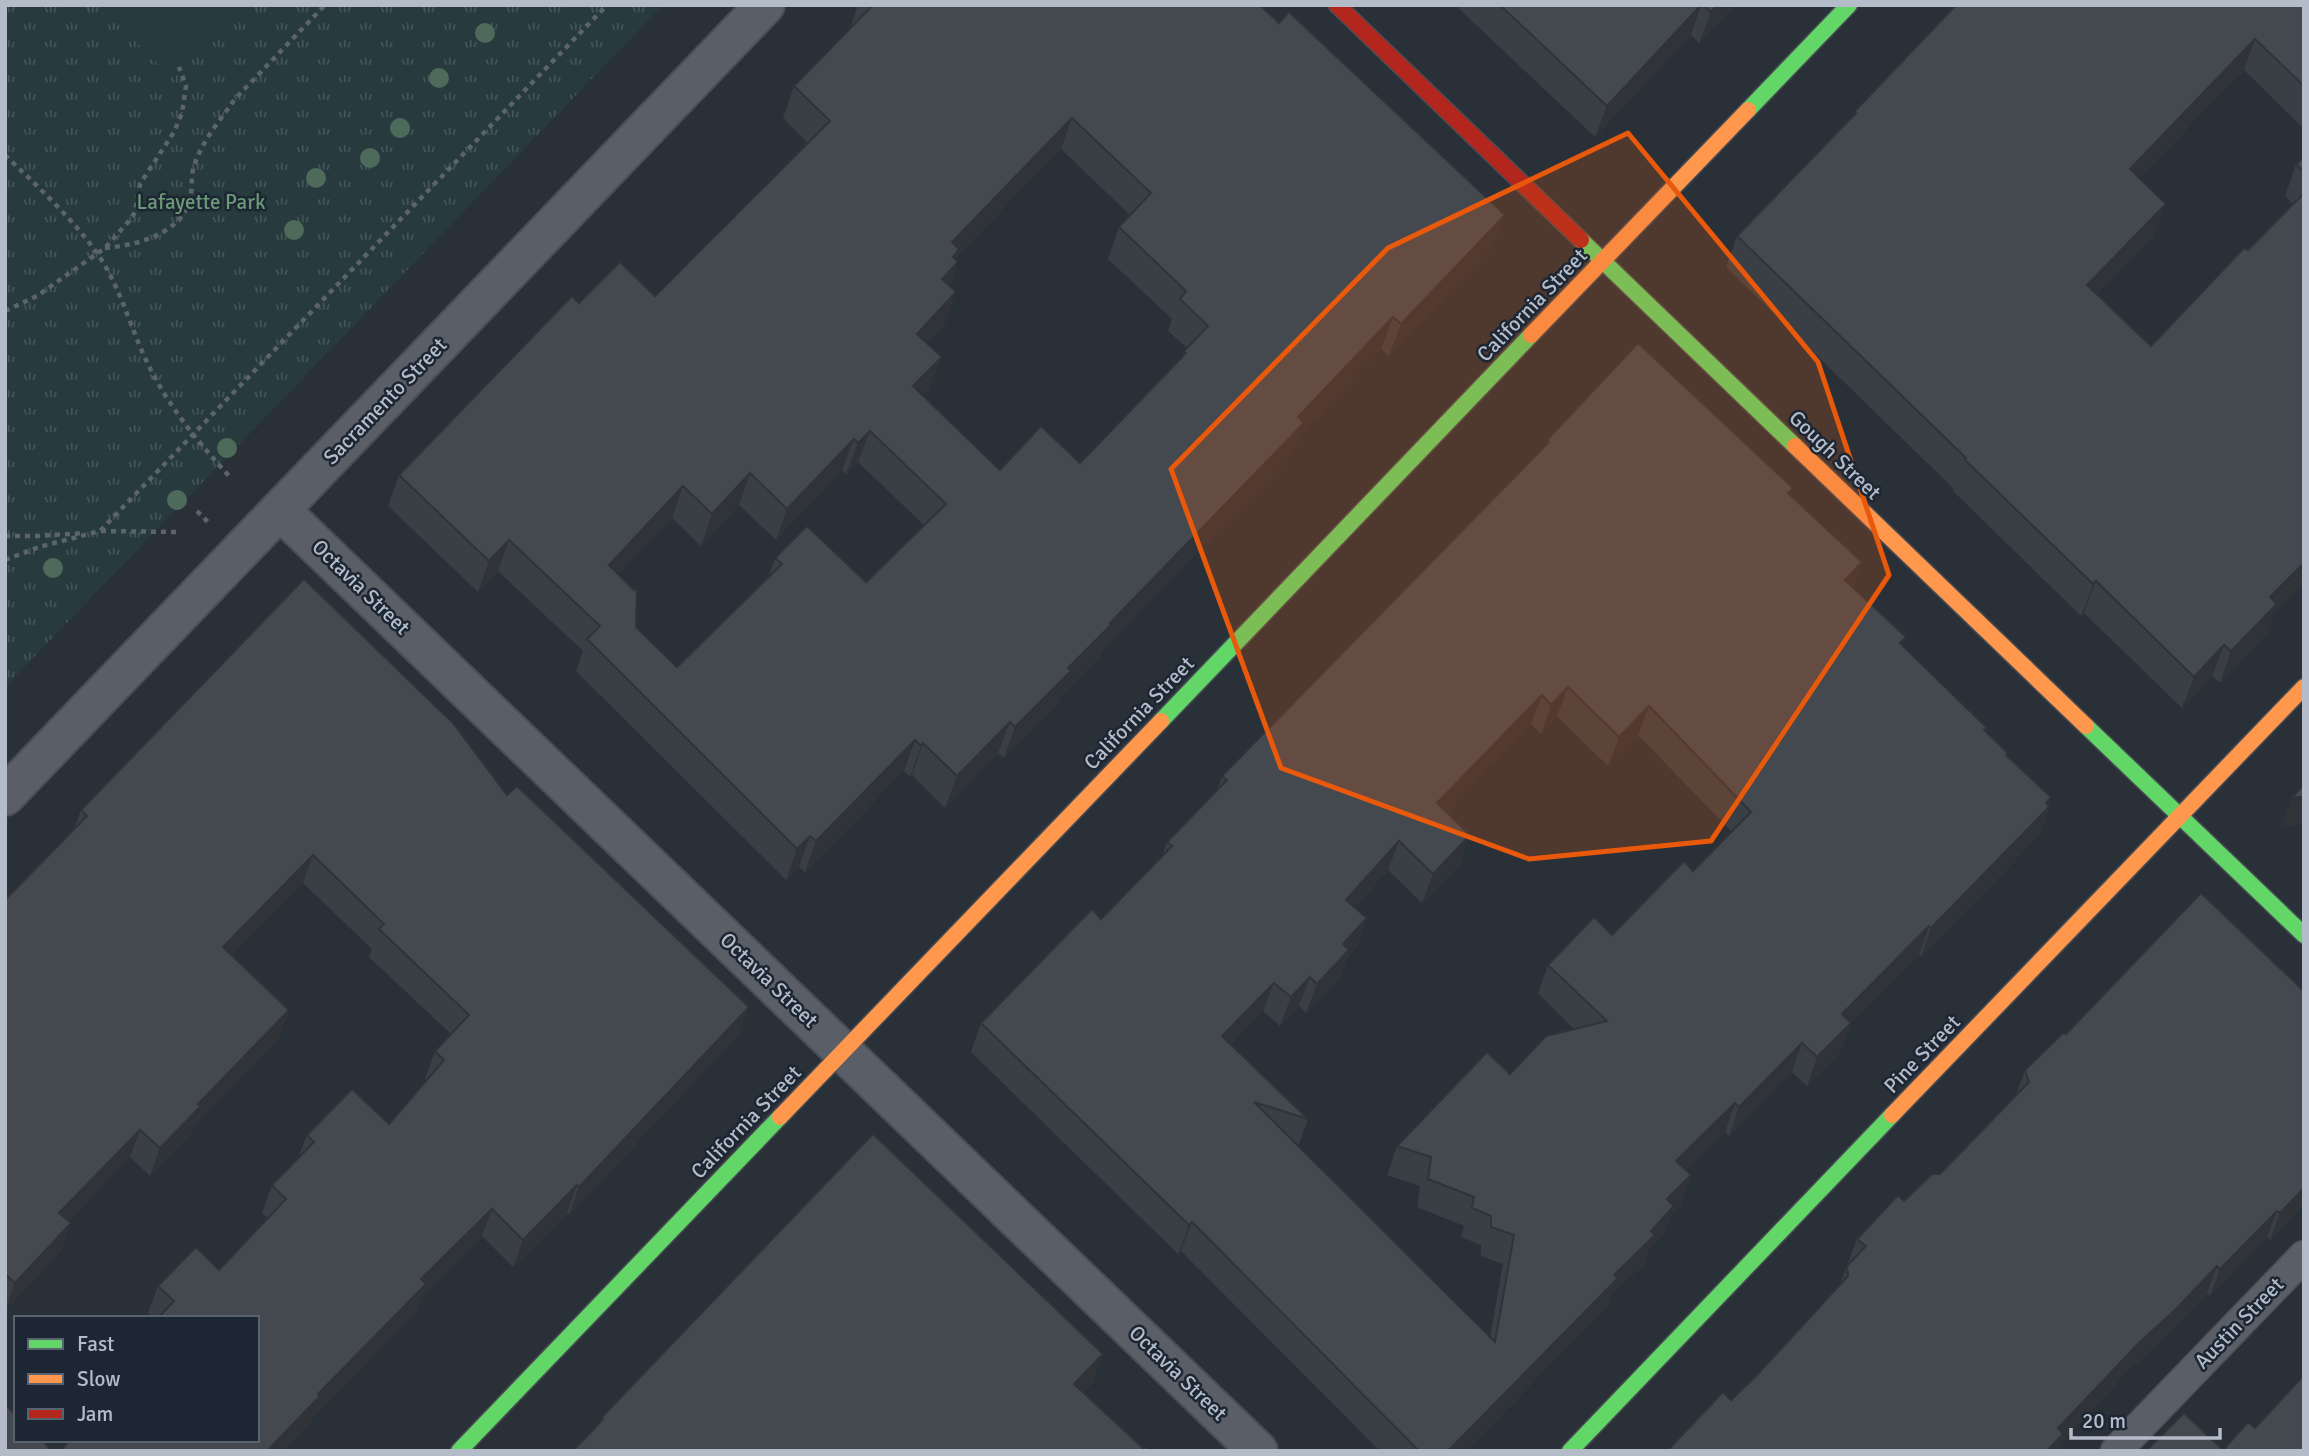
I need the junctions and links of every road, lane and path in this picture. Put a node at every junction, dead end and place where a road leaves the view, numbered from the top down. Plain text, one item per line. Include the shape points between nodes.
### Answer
1 (325, 5) edge
2 (607, 5) edge
3 (765, 5) edge
4 (1337, 5) edge
5 (1849, 5) edge
6 (179, 67) dead end
7 (5, 155) edge
8 (105, 248) junction
9 (97, 253) junction
10 (1602, 262) junction
11 (5, 311) edge
12 (192, 435) junction
13 (230, 477) dead end
14 (280, 510) junction
15 (100, 531) junction
16 (177, 533) dead end
17 (5, 536) edge
18 (5, 560) edge
19 (2304, 687) edge
20 (5, 796) edge
21 (2180, 816) junction
22 (2304, 935) edge
23 (843, 1051) junction
24 (2304, 1256) edge
25 (459, 1451) edge
26 (1258, 1451) edge
27 (1570, 1451) edge
28 (2116, 1451) edge

1 - 8 path via 224,114 196,160 192,192 180,219 152,237
2 - 12 path
3 - 14 street, Sacramento Street
4 - 10 street, Gough Street
5 - 10 street, California Street
6 - 8 path via 186,86 178,121 140,184 135,212
7 - 9 path
8 - 9 path
9 - 11 path via 37,296
9 - 12 path via 118,290 151,371
10 - 21 street, Gough Street
10 - 23 street, California Street
12 - 13 path
12 - 15 path
14 - 20 street, Sacramento Street
14 - 23 street, Octavia Street
15 - 16 path
15 - 17 path
15 - 18 path
19 - 21 street, Pine Street
21 - 22 street, Gough Street
21 - 27 street, Pine Street
23 - 25 street, California Street
23 - 26 street, Octavia Street
24 - 28 lane, Austin Street

